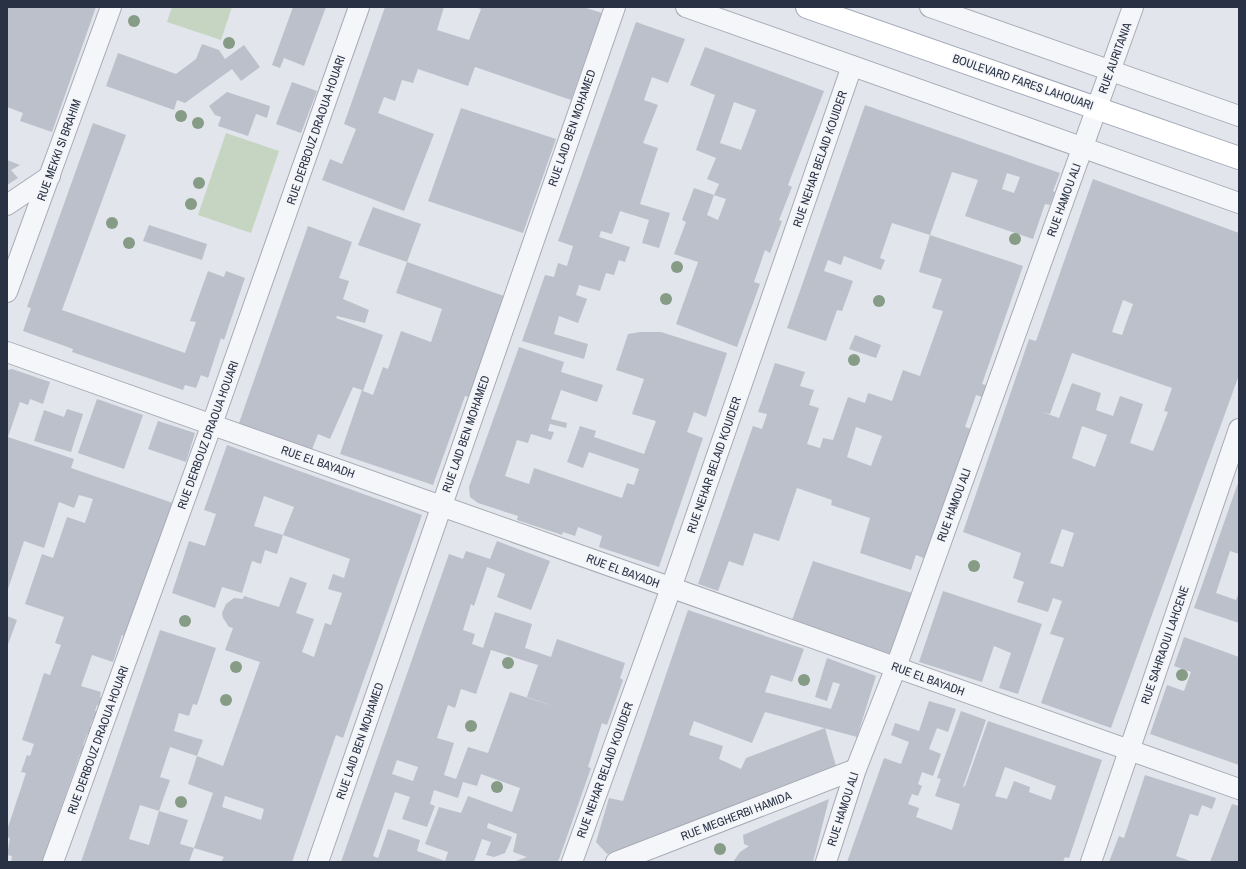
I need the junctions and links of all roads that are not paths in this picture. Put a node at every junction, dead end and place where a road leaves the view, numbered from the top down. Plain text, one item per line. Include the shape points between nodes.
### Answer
1 (111, 7) edge
2 (359, 7) edge
3 (615, 7) edge
4 (686, 7) edge
5 (807, 7) edge
6 (930, 7) edge
7 (1133, 7) edge
8 (852, 66) junction
9 (1111, 72) junction
10 (1096, 108) junction
11 (1239, 116) edge
12 (1083, 147) junction
13 (1239, 158) edge
14 (50, 176) junction
15 (1239, 203) edge
16 (7, 205) edge
17 (7, 292) edge
18 (7, 352) edge
19 (212, 424) junction
20 (1239, 429) edge
21 (441, 505) junction
22 (671, 588) junction
23 (896, 667) junction
24 (1129, 750) junction
25 (856, 769) junction
26 (1239, 789) edge
27 (53, 862) edge
28 (318, 862) edge
29 (572, 862) edge
30 (616, 862) edge
31 (826, 862) edge
32 (1091, 862) edge

1 - 14 street, RUE MEKKI SI BRAHIM
2 - 19 street, RUE DERBOUZ DRAOUA HOUARI
3 - 21 street, RUE LAID BEN MOHAMED
4 - 8 street
5 - 10 main road, BOULEVARD FARES LAHOUARI
6 - 9 street
7 - 9 street, RUE AURITANIA
8 - 12 street
8 - 22 street, RUE NEHAR BELAID KOUIDER
9 - 10 street, RUE AURITANIA
9 - 11 street
10 - 12 street, RUE AURITANIA
10 - 13 main road, BOULEVARD FARES LAHOUARI
12 - 15 street
12 - 23 street, RUE HAMOU ALI
14 - 16 street
14 - 17 street, RUE MEKKI SI BRAHIM
18 - 19 street, RUE EL BAYADH
19 - 21 street, RUE EL BAYADH
19 - 27 street, RUE DERBOUZ DRAOUA HOUARI
20 - 24 street, RUE SAHRAOUI LAHCENE
21 - 22 street, RUE EL BAYADH
21 - 28 street, RUE LAID BEN MOHAMED
22 - 23 street, RUE EL BAYADH
22 - 29 street, RUE NEHAR BELAID KOUIDER
23 - 24 street, RUE EL BAYADH
23 - 25 street, RUE HAMOU ALI
24 - 26 street, RUE EL BAYADH
24 - 32 street, RUE SAHRAOUI LAHCENE
25 - 30 street, RUE MEGHERBI HAMIDA
25 - 31 street, RUE HAMOU ALI

